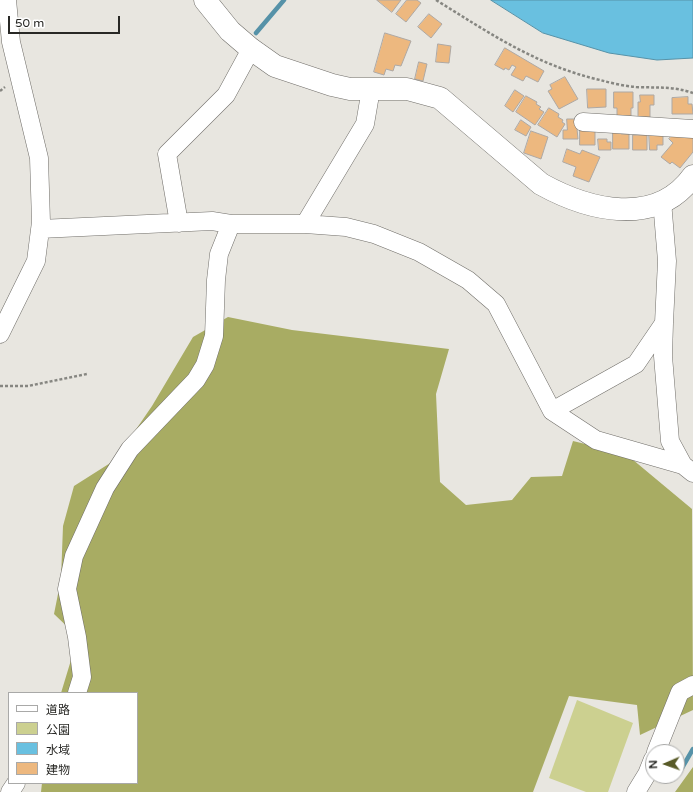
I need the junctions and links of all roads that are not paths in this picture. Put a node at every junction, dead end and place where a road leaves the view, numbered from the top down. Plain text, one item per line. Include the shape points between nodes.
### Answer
1 (7, 0) edge
2 (205, 0) edge
3 (251, 49) junction
4 (371, 89) junction
5 (583, 122) dead end
6 (693, 129) edge
7 (693, 176) edge
8 (662, 201) junction
9 (179, 223) junction
10 (231, 224) junction
11 (305, 224) junction
12 (40, 229) junction
13 (664, 323) junction
14 (0, 334) edge
15 (552, 410) junction
16 (688, 469) edge
17 (693, 686) edge
18 (77, 692) edge
19 (659, 744) edge
20 (645, 777) edge
21 (636, 792) edge

1 - 12 street via 11,42 39,158
2 - 3 street via 230,31
3 - 4 street via 275,66 332,86
3 - 9 street via 226,95 167,154
4 - 8 street via 407,89 440,98 521,168 558,194 607,209 642,208
4 - 11 street via 365,124
5 - 6 street
7 - 8 street via 677,192
8 - 13 street via 667,261
9 - 10 street via 212,221
9 - 12 street
10 - 11 street
10 - 18 street via 219,254 214,336 205,365 196,380 130,449 105,488 74,556 67,589 82,677
11 - 15 street via 346,227 374,234 419,252 468,280 496,304
12 - 14 street via 36,262
13 - 15 street via 636,364
13 - 16 street via 663,356 670,441
15 - 16 street via 596,440
17 - 19 street via 680,692
20 - 21 street

